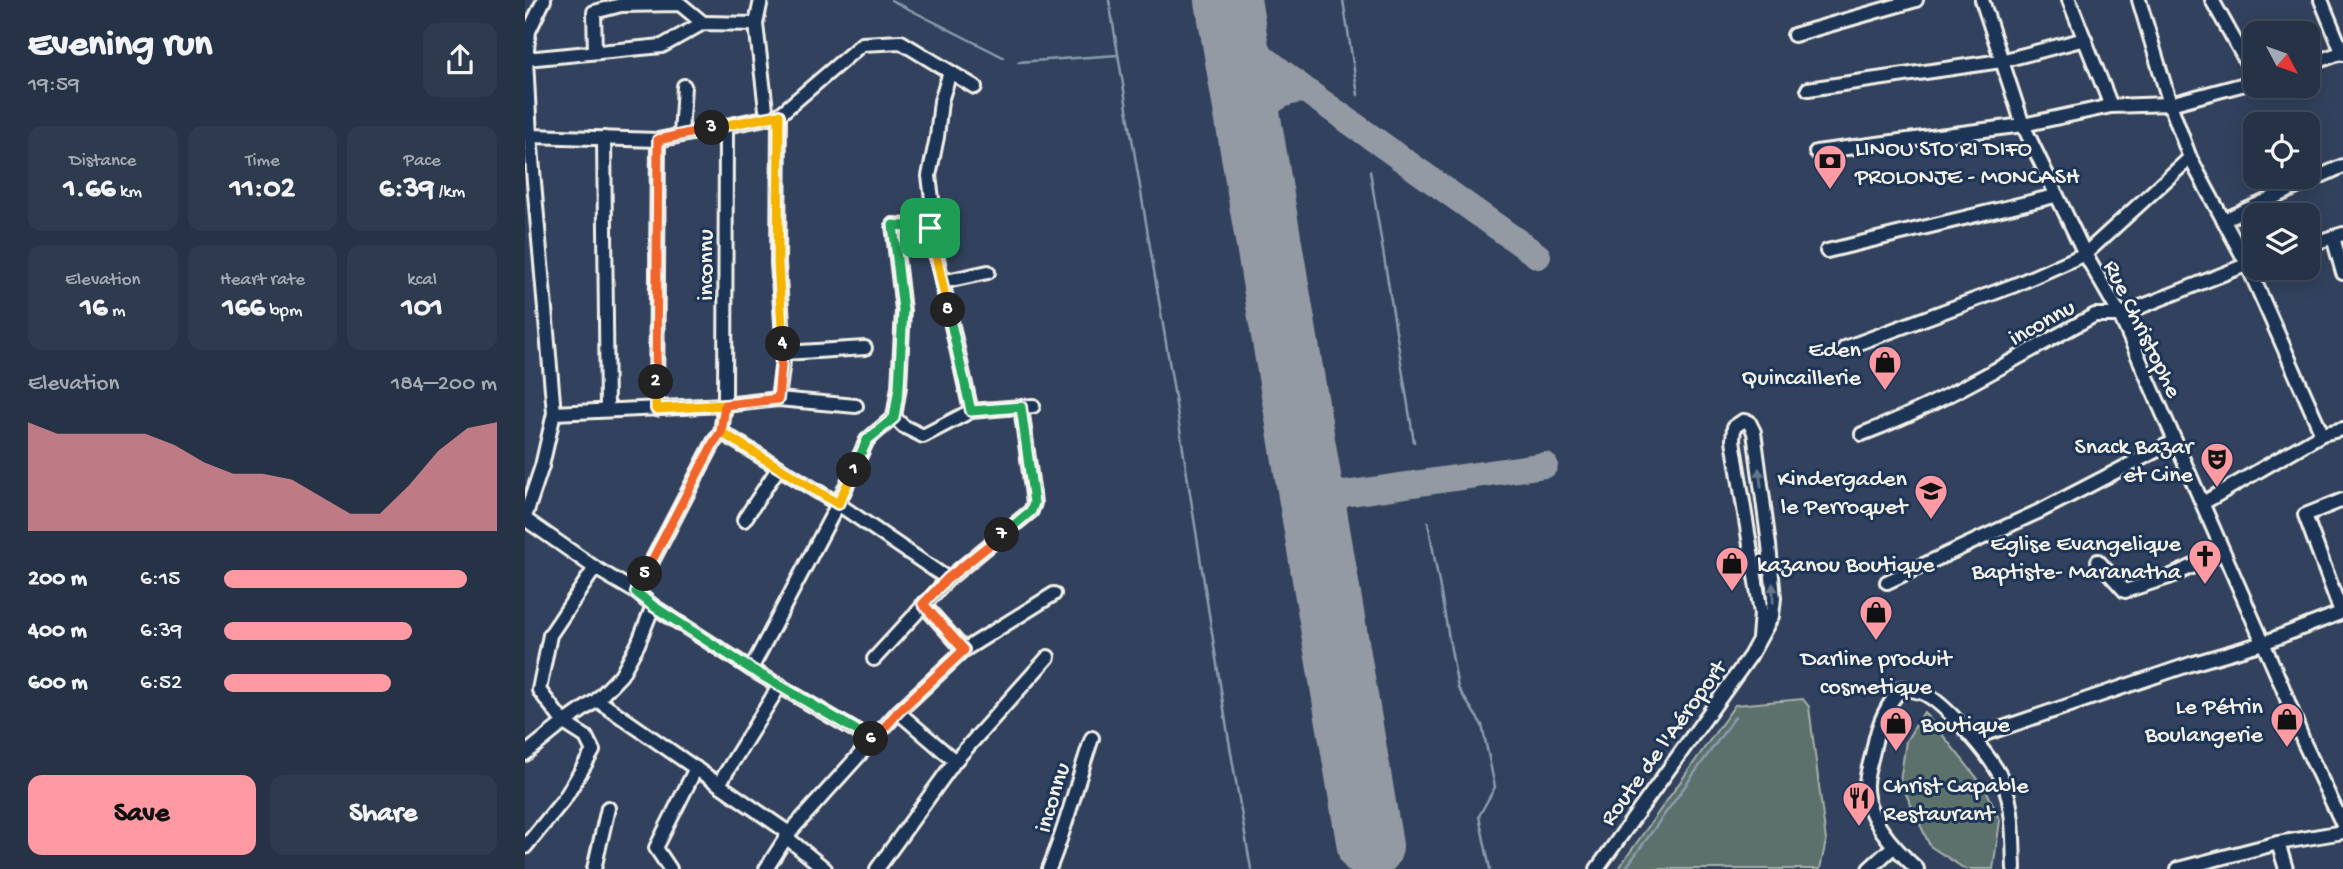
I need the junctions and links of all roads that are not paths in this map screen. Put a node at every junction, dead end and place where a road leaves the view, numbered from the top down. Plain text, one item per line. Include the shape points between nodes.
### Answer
1 (544, 0) edge
2 (761, 0) edge
3 (1916, 0) edge
4 (1982, 0) edge
5 (2069, 0) edge
6 (2139, 0) edge
7 (2212, 0) edge
8 (2321, 0) edge
9 (680, 2) edge
10 (703, 23) junction
11 (755, 24) junction
12 (527, 31) edge
13 (1794, 35) dead end
14 (2085, 39) junction
15 (596, 51) junction
16 (2343, 53) edge
17 (2243, 56) edge
18 (526, 59) edge
19 (2001, 61) junction
20 (2321, 61) edge
21 (950, 72) junction
22 (2243, 84) edge
23 (684, 86) dead end
24 (975, 87) dead end
25 (1808, 89) dead end
26 (2170, 104) junction
27 (2111, 106) junction
28 (773, 116) junction
29 (2023, 125) junction
30 (726, 126) junction
31 (681, 135) junction
32 (530, 136) junction
33 (604, 138) junction
34 (658, 140) junction
35 (1816, 152) dead end
36 (2190, 158) junction
37 (2343, 166) edge
38 (2055, 196) junction
39 (2224, 220) junction
40 (930, 228) junction
41 (2338, 236) edge
42 (2320, 241) edge
43 (2243, 250) edge
44 (1828, 251) dead end
45 (2085, 254) junction
46 (2243, 266) edge
47 (988, 272) dead end
48 (2343, 272) edge
49 (2258, 280) edge
50 (942, 282) junction
51 (2120, 315) junction
52 (865, 348) dead end
53 (1845, 348) dead end
54 (784, 354) junction
55 (778, 399) junction
56 (725, 405) junction
57 (856, 406) dead end
58 (607, 409) junction
59 (656, 409) junction
60 (971, 411) junction
61 (554, 413) junction
62 (894, 418) junction
63 (2343, 429) edge
64 (721, 432) junction
65 (1862, 434) dead end
66 (2322, 434) junction
67 (2175, 441) junction
68 (779, 467) junction
69 (2343, 500) edge
70 (2203, 503) junction
71 (838, 504) junction
72 (525, 518) edge
73 (744, 520) dead end
74 (2222, 553) junction
75 (2098, 561) dead end
76 (595, 568) junction
77 (947, 579) junction
78 (1887, 582) dead end
79 (636, 592) junction
80 (1054, 594) dead end
81 (923, 604) junction
82 (653, 606) junction
83 (2342, 612) edge
84 (1759, 638) junction
85 (2263, 643) junction
86 (964, 650) junction
87 (1048, 657) dead end
88 (874, 659) dead end
89 (751, 669) junction
90 (780, 685) junction
91 (597, 701) junction
92 (898, 712) junction
93 (564, 723) junction
94 (1092, 738) dead end
95 (1973, 738) junction
96 (873, 741) junction
97 (525, 754) edge
98 (955, 761) junction
99 (696, 768) junction
100 (719, 784) junction
101 (608, 808) dead end
102 (2343, 825) edge
103 (2343, 832) edge
104 (787, 835) junction
105 (2278, 843) junction
106 (525, 847) edge
107 (1893, 847) junction
108 (2222, 863) edge
109 (594, 869) edge
110 (670, 869) edge
111 (766, 869) edge
112 (825, 869) edge
113 (877, 869) edge
114 (1049, 869) edge
115 (1597, 869) edge
116 (1869, 869) edge
117 (1917, 869) edge
118 (2014, 869) edge
119 (2178, 869) edge
120 (2287, 869) edge

1 - 12 street
2 - 11 street
3 - 13 street
4 - 19 street, Rue Christophe
5 - 14 street
6 - 26 street
7 - 17 street
8 - 16 street
9 - 10 street
9 - 15 street via 621,5 594,12
10 - 11 street
10 - 15 street via 662,46
11 - 28 street
12 - 18 street
14 - 19 street
14 - 27 street
15 - 18 street
16 - 20 street
18 - 32 street
19 - 25 street
19 - 29 street, Rue Christophe
21 - 24 street
21 - 28 street via 901,42 862,44
21 - 40 street via 929,176
22 - 26 street
23 - 31 street
26 - 27 street
26 - 36 street
27 - 29 street
28 - 30 street
28 - 54 street
29 - 35 street
29 - 38 street, Rue Christophe
30 - 31 street
30 - 56 street, inconnu
31 - 34 street
32 - 33 street
32 - 61 street
33 - 34 street
33 - 58 street
34 - 59 street, inconnu
36 - 39 street
36 - 45 street, inconnu
37 - 39 street
38 - 44 street
38 - 45 street, Rue Christophe
39 - 43 street
40 - 50 street
40 - 62 street via 893,225 903,310
41 - 42 street
41 - 48 street
45 - 51 street, Rue Christophe
45 - 53 street, inconnu
46 - 51 street, inconnu
47 - 50 street
49 - 66 street
50 - 60 street
51 - 65 street, inconnu via 2095,315 1950,396
51 - 67 street, Rue Christophe
52 - 54 street
54 - 55 street
55 - 56 street
55 - 57 street
56 - 59 street
56 - 64 street, inconnu
58 - 59 street
58 - 61 street
60 - 62 street via 923,436
60 - 77 street via 1027,406 1034,503 1031,511
61 - 72 street via 543,466
62 - 71 street via 867,440
63 - 66 street
64 - 68 street
64 - 79 street, inconnu
66 - 70 street
67 - 70 street, Rue Christophe
67 - 78 street
68 - 71 street
68 - 73 street
69 - 83 street via 2305,515
70 - 74 street, Rue Christophe
71 - 77 street
71 - 89 street
72 - 76 street
74 - 75 street via 2125,591
74 - 85 street, Rue Christophe
76 - 79 street
76 - 93 street via 550,635 539,690
77 - 81 street
79 - 82 street
80 - 86 street
81 - 86 street
81 - 88 street
82 - 89 street
82 - 91 street via 621,674
83 - 85 street
84 -> 84 street, Route de l'Aéroport via 1772,616 1774,598 1754,432 1749,422 1743,421 1734,427 1733,440 1761,613
84 - 115 street, Route de l'Aéroport
85 - 95 street
85 - 102 street, Rue Christophe
86 - 92 street
87 - 98 street
89 - 90 street
90 - 96 street
90 - 100 street
91 - 93 street
91 - 99 street
92 - 96 street
92 - 98 street
93 - 97 street
93 - 106 street via 586,737 593,751 565,798
94 - 114 street, inconnu
95 - 107 street via 1926,694 1902,688 1893,697 1877,730 1866,786 1874,818
95 - 118 street via 2004,783 2013,828
96 - 104 street
98 - 113 street
99 - 100 street
99 - 110 street via 656,848
100 - 104 street
101 - 109 street
103 - 105 street
104 - 111 street
104 - 112 street
105 - 108 street
105 - 120 street
107 - 116 street
107 - 117 street
108 - 119 street

